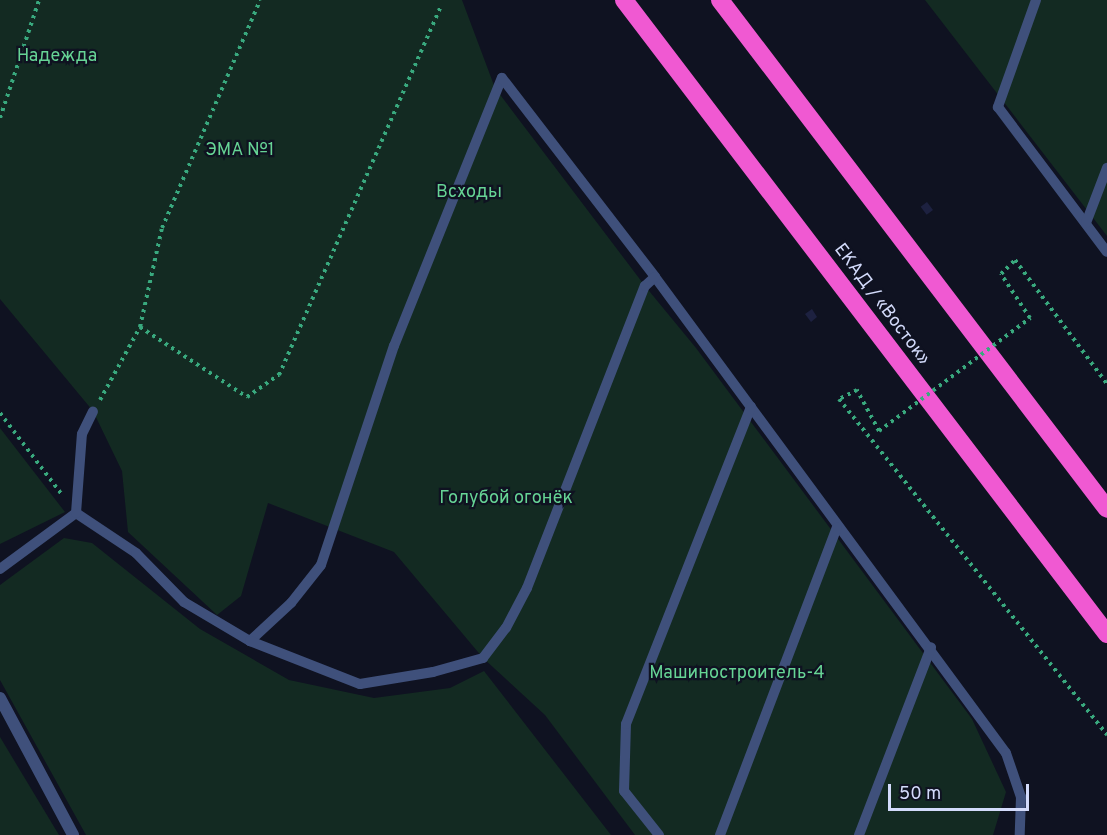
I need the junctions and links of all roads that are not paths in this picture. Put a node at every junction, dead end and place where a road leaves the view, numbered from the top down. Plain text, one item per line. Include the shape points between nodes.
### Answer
1 (624, 0) edge
2 (720, 0) edge
3 (1036, 0) edge
4 (1107, 168) edge
5 (1086, 223) junction
6 (1107, 252) edge
7 (656, 277) junction
8 (751, 407) junction
9 (93, 411) road end
10 (1107, 509) edge
11 (76, 513) junction
12 (837, 526) junction
13 (0, 570) edge
14 (1107, 634) edge
15 (250, 641) junction
16 (931, 647) junction
17 (0, 698) edge
18 (73, 835) edge
19 (659, 835) edge
20 (720, 835) edge
21 (859, 835) edge
22 (1020, 835) edge

1 - 14 highway, ЕКАД / «Восток»
2 - 10 highway
3 - 5 lane via 998,107
4 - 5 lane
5 - 6 lane
7 - 8 lane
7 - 15 lane via 645,286 526,588 506,628 483,658 433,672 360,684
7 - 15 lane via 502,78 394,346 321,565 291,603
8 - 12 lane
8 - 19 lane via 626,724 624,791
9 - 11 lane via 82,434
11 - 13 lane
11 - 15 lane via 136,553 184,602
12 - 16 lane
12 - 20 lane
16 - 21 lane
16 - 22 lane via 1006,753 1021,796
17 - 18 street

